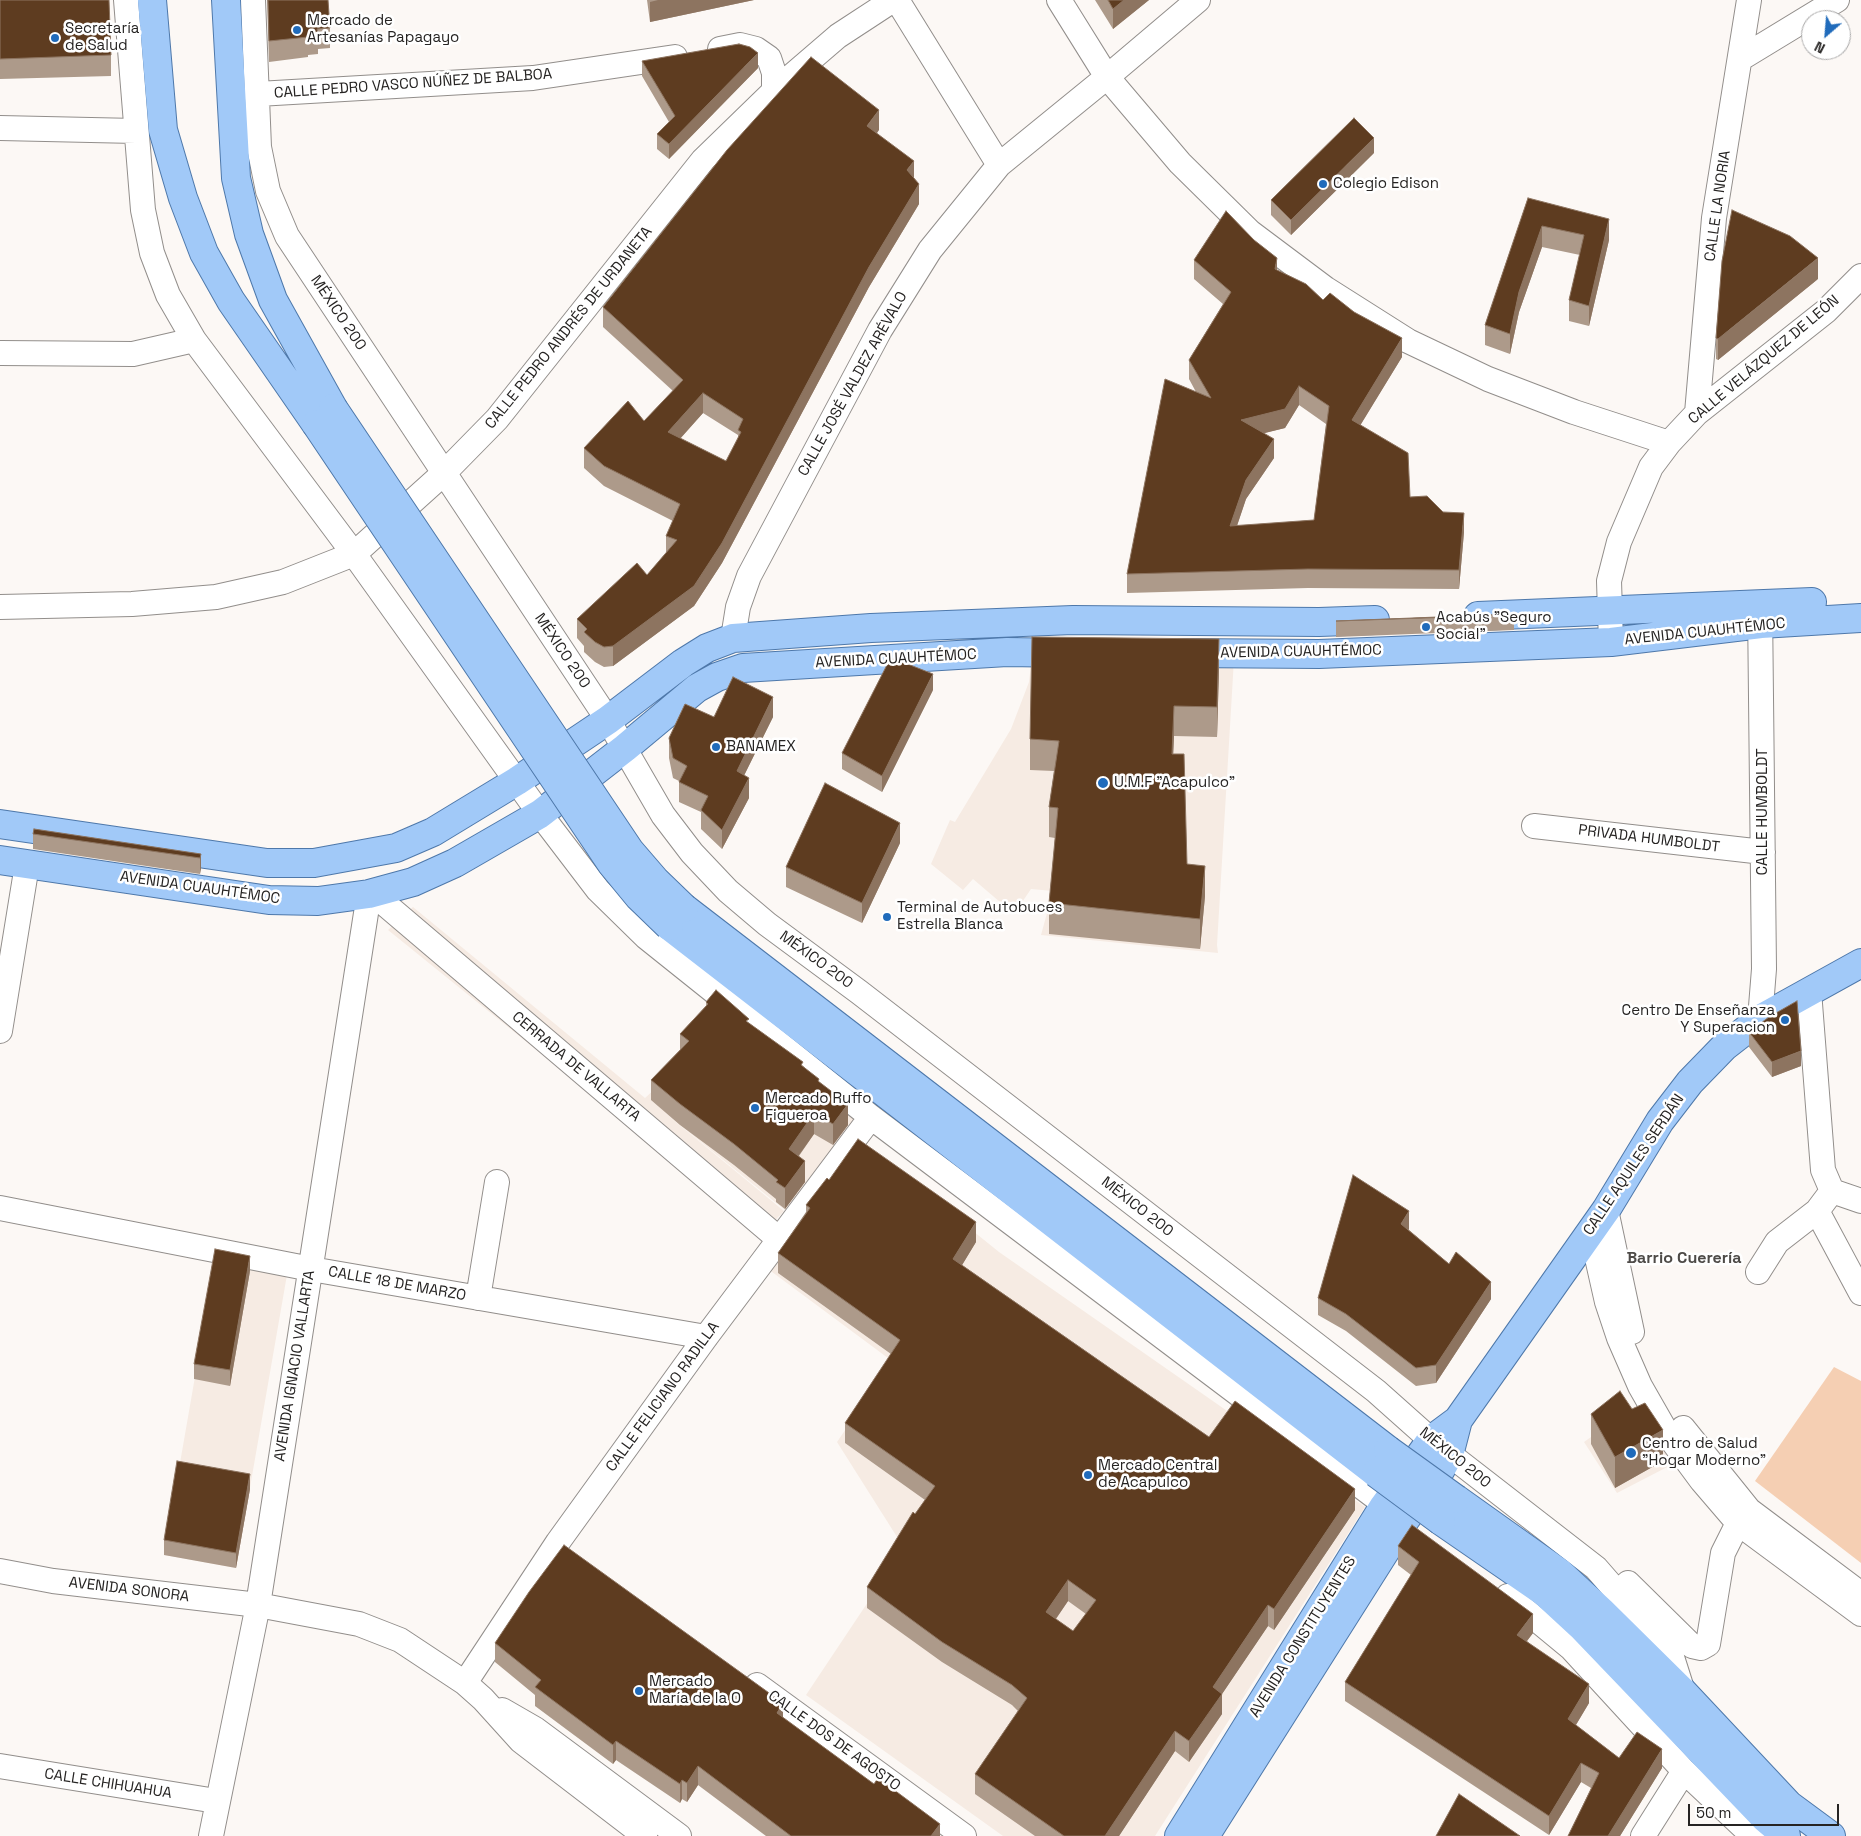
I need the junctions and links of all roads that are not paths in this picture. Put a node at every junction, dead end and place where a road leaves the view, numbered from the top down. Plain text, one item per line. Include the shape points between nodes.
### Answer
1 (126, 0) edge
2 (152, 0) edge
3 (226, 0) edge
4 (253, 0) edge
5 (895, 0) edge
6 (1059, 0) edge
7 (1198, 0) edge
8 (1749, 0) edge
9 (1837, 0) edge
10 (1740, 59) junction
11 (1108, 77) junction
12 (774, 91) junction
13 (258, 94) junction
14 (0, 128) edge
15 (136, 130) junction
16 (999, 165) junction
17 (1861, 276) edge
18 (194, 340) junction
19 (0, 353) edge
20 (1697, 413) junction
21 (324, 416) junction
22 (1669, 443) junction
23 (444, 473) junction
24 (354, 554) junction
25 (1861, 599) edge
26 (0, 607) edge
27 (1608, 611) junction
28 (1761, 615) junction
29 (1454, 617) edge
30 (1861, 618) edge
31 (1396, 619) edge
32 (733, 638) junction
33 (1611, 642) junction
34 (1094, 653) edge
35 (1161, 653) edge
36 (608, 720) junction
37 (626, 748) junction
38 (517, 781) junction
39 (540, 814) junction
40 (0, 824) edge
41 (1534, 826) dead end
42 (1763, 852) junction
43 (0, 860) edge
44 (27, 864) junction
45 (370, 894) junction
46 (1861, 963) edge
47 (1809, 991) junction
48 (1760, 1019) junction
49 (0, 1032) edge
50 (871, 1117) junction
51 (497, 1182) dead end
52 (1832, 1191) junction
53 (1861, 1201) edge
54 (0, 1208) edge
55 (1818, 1211) junction
56 (1598, 1220) junction
57 (780, 1240) junction
58 (310, 1269) junction
59 (1758, 1272) dead end
60 (1861, 1293) edge
61 (478, 1298) junction
62 (706, 1337) junction
63 (1440, 1447) junction
64 (1449, 1510) junction
65 (1395, 1513) junction
66 (1744, 1516) junction
67 (1469, 1567) edge
68 (1596, 1568) junction
69 (0, 1571) edge
70 (1493, 1585) edge
71 (1861, 1594) edge
72 (258, 1605) junction
73 (1861, 1614) edge
74 (742, 1674) edge
75 (465, 1683) junction
76 (1683, 1692) junction
77 (483, 1699) junction
78 (0, 1766) edge
79 (1684, 1771) junction
80 (216, 1802) junction
81 (1729, 1826) edge
82 (677, 1835) edge
83 (211, 1836) edge
84 (645, 1836) edge
85 (964, 1836) edge
86 (1179, 1836) edge
87 (1205, 1836) edge
88 (1643, 1836) edge
89 (1753, 1836) edge
90 (1786, 1836) edge
91 (1831, 1836) edge

1 - 15 street
2 - 21 main road via 163,130 183,198 204,253 231,301
3 - 21 main road via 236,178 249,234 273,300
4 - 13 street, MÉXICO 200
5 - 12 street via 838,36
5 - 16 street
6 - 11 street
7 - 11 street, CALLE JOSÉ VALDEZ ARÉVALO
8 - 10 street, CALLE LA NORIA
9 - 10 street
10 - 20 street, CALLE LA NORIA via 1714,218
11 - 16 street, CALLE JOSÉ VALDEZ ARÉVALO
11 - 22 street via 1180,163 1250,232 1326,289 1408,341 1488,379
12 - 13 street, CALLE PEDRO VASCO NÚÑEZ DE BALBOA via 774,73 769,58 756,49 740,45 533,78
12 - 23 street, CALLE PEDRO ANDRÉS DE URDANETA via 703,160 497,419
13 - 23 street, MÉXICO 200 via 259,147 268,190 287,236
14 - 15 street
15 - 18 street via 143,210 152,253 168,295
16 - 32 street, CALLE JOSÉ VALDEZ ARÉVALO via 930,250 880,330 749,576 738,607
17 - 20 street, CALLE VELÁZQUEZ DE LEÓN via 1826,311
18 - 19 street via 133,354
18 - 24 street
20 - 22 street, CALLE VELÁZQUEZ DE LEÓN
21 - 64 main road, bridge via 611,863 639,897 676,917
22 - 27 street, CALLE VELÁZQUEZ DE LEÓN via 1651,468 1619,542 1609,581
23 - 24 street, CALLE PEDRO ANDRÉS DE URDANETA
23 - 36 street, MÉXICO 200
24 - 26 street, CALLE PEDRO ANDRÉS DE URDANETA via 283,582 216,597 132,604
24 - 38 street
25 - 28 main road, AVENIDA CUAUHTÉMOC
27 - 28 main road, AVENIDA CUAUHTÉMOC
27 - 29 main road, AVENIDA CUAUHTÉMOC
27 - 33 street, CALLE VELÁZQUEZ DE LEÓN
28 - 30 main road, AVENIDA CUAUHTÉMOC
28 - 33 main road, AVENIDA CUAUHTÉMOC
28 - 42 street, CALLE HUMBOLDT
31 - 32 main road, AVENIDA CUAUHTÉMOC via 1319,622 1072,620 872,628
32 - 36 main road, AVENIDA CUAUHTÉMOC via 707,648
33 - 35 main road, AVENIDA CUAUHTÉMOC via 1318,654
34 - 37 main road, AVENIDA CUAUHTÉMOC via 1007,652 743,668 717,676 697,688
36 - 37 street, MÉXICO 200
36 - 38 main road, AVENIDA CUAUHTÉMOC
37 - 39 main road, AVENIDA CUAUHTÉMOC
37 - 63 street, MÉXICO 200 via 663,815 692,853 728,891 1376,1391
38 - 39 street
38 - 40 main road, AVENIDA CUAUHTÉMOC via 433,832 396,848 314,864 267,863
39 - 45 main road, AVENIDA CUAUHTÉMOC via 455,863 413,882
39 - 50 street via 598,890 646,937
41 - 42 street, PRIVADA HUMBOLDT
42 - 48 street, CALLE HUMBOLDT via 1764,969
43 - 44 main road, AVENIDA CUAUHTÉMOC
44 - 45 main road, AVENIDA CUAUHTÉMOC via 269,900 318,901
44 - 49 street
45 - 57 street, CERRADA DE VALLARTA
45 - 58 street, AVENIDA IGNACIO VALLARTA
46 - 47 main road, CALLE AQUILES SERDÁN
47 - 48 main road, CALLE AQUILES SERDÁN
47 - 52 street via 1823,1170
48 - 56 main road, CALLE AQUILES SERDÁN via 1724,1047 1690,1082 1660,1121
50 - 57 street, CALLE FELICIANO RADILLA
50 - 65 street
51 - 61 street
52 - 53 street
52 - 55 street
54 - 58 street, CALLE 18 DE MARZO
55 - 59 street via 1777,1242
55 - 60 street
56 - 63 main road, CALLE AQUILES SERDÁN
56 - 66 street via 1607,1302 1640,1386 1668,1435 1702,1481
57 - 62 street, CALLE FELICIANO RADILLA
58 - 61 street, CALLE 18 DE MARZO
58 - 72 street, AVENIDA IGNACIO VALLARTA
61 - 62 street, CALLE 18 DE MARZO
62 - 75 street, CALLE FELICIANO RADILLA via 566,1548
63 - 65 main road, AVENIDA CONSTITUYENTES
63 - 68 street, MÉXICO 200
64 - 76 main road via 1560,1573
64 - 90 main road via 1583,1628
65 - 67 street
65 - 86 main road, AVENIDA CONSTITUYENTES
65 - 87 main road, AVENIDA CONSTITUYENTES
66 - 68 street via 1723,1554 1708,1644 1701,1648 1692,1646 1619,1575
66 - 71 street
66 - 73 street
68 - 76 street, MÉXICO 200 via 1671,1654
69 - 72 street, AVENIDA SONORA
70 - 79 street via 1571,1648
72 - 75 street, AVENIDA SONORA via 359,1624 400,1640
72 - 80 street, AVENIDA IGNACIO VALLARTA
74 - 85 street, CALLE DOS DE AGOSTO
75 - 77 street, AVENIDA SONORA
76 - 91 main road via 1789,1806
77 - 82 street via 535,1729
77 - 84 street via 521,1741
78 - 80 street, CALLE CHIHUAHUA
79 - 81 street
79 - 88 street
80 - 83 street, AVENIDA IGNACIO VALLARTA
81 - 89 street

